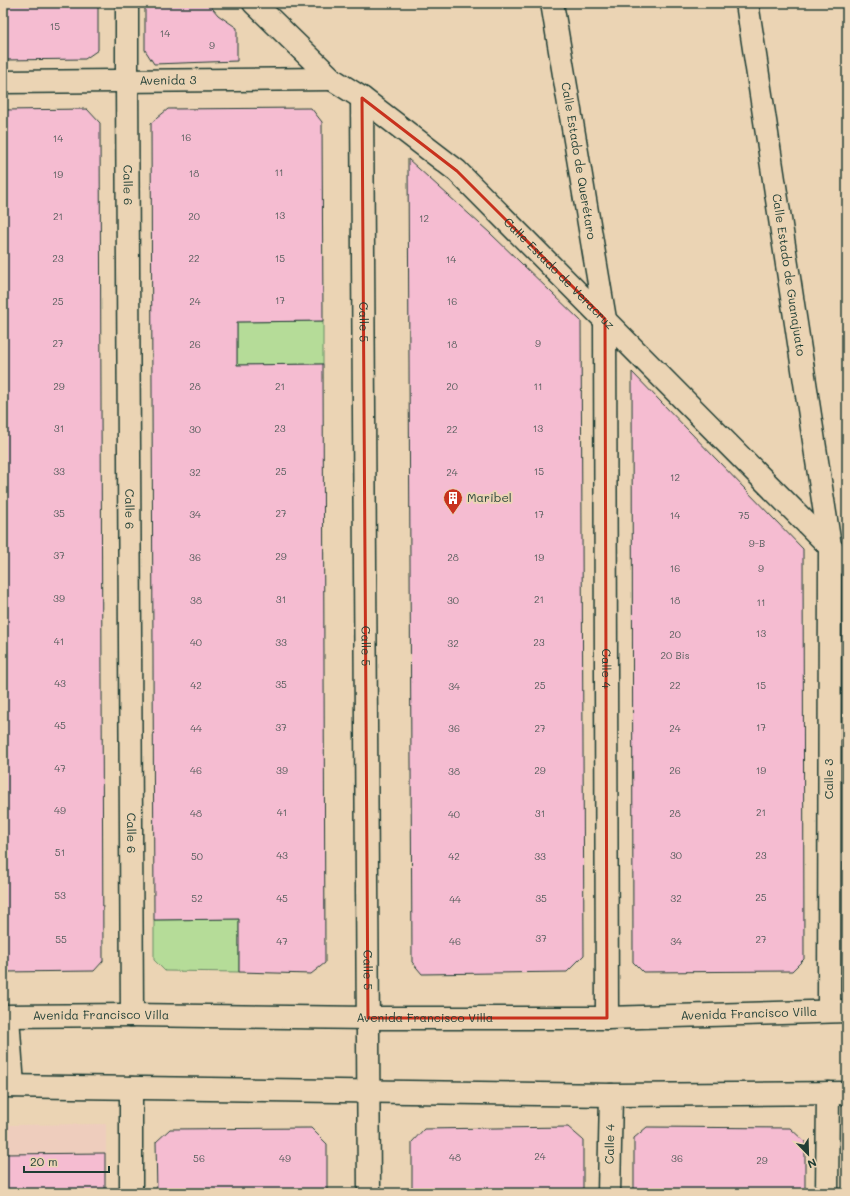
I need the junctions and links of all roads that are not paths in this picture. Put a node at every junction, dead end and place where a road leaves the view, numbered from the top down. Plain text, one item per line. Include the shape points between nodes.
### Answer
1 (128, 3) edge
2 (254, 3) edge
3 (552, 3) edge
4 (746, 3) edge
5 (332, 79) junction
6 (127, 81) junction
7 (3, 82) edge
8 (362, 98) junction
9 (605, 319) junction
10 (830, 546) junction
11 (847, 564) edge
12 (838, 1011) edge
13 (132, 1015) junction
14 (6, 1017) edge
15 (368, 1018) junction
16 (607, 1018) junction
17 (8, 1086) edge
18 (131, 1088) junction
19 (368, 1092) junction
20 (838, 1093) edge
21 (611, 1096) junction
22 (131, 1193) edge
23 (368, 1193) edge
24 (609, 1193) edge
25 (827, 1193) edge

1 - 6 street, Calle 6
2 - 5 street, Calle Estado de Veracruz
3 - 9 street, Calle Estado de Querétaro
4 - 10 street, Calle Estado de Guanajuato
5 - 6 street, Avenida 3
5 - 8 street, Calle Estado de Veracruz
6 - 7 street, Avenida 3
6 - 13 street, Calle 6
8 - 9 street, Calle Estado de Veracruz via 457,171
8 - 15 street, Calle 5
9 - 10 street, Calle Estado de Veracruz
9 - 16 street, Calle 4
10 - 11 street, Calle Estado de Veracruz
10 - 12 street, Calle 3
12 - 16 street, Avenida Francisco Villa
13 - 14 street, Avenida Francisco Villa
13 - 15 street, Avenida Francisco Villa
14 - 17 street
15 - 16 street, Avenida Francisco Villa
15 - 19 street, Calle 5
17 - 18 street
18 - 19 street
18 - 22 street
19 - 21 street
19 - 23 street, Calle 5
20 - 21 street
20 - 25 street
21 - 24 street, Calle 4

